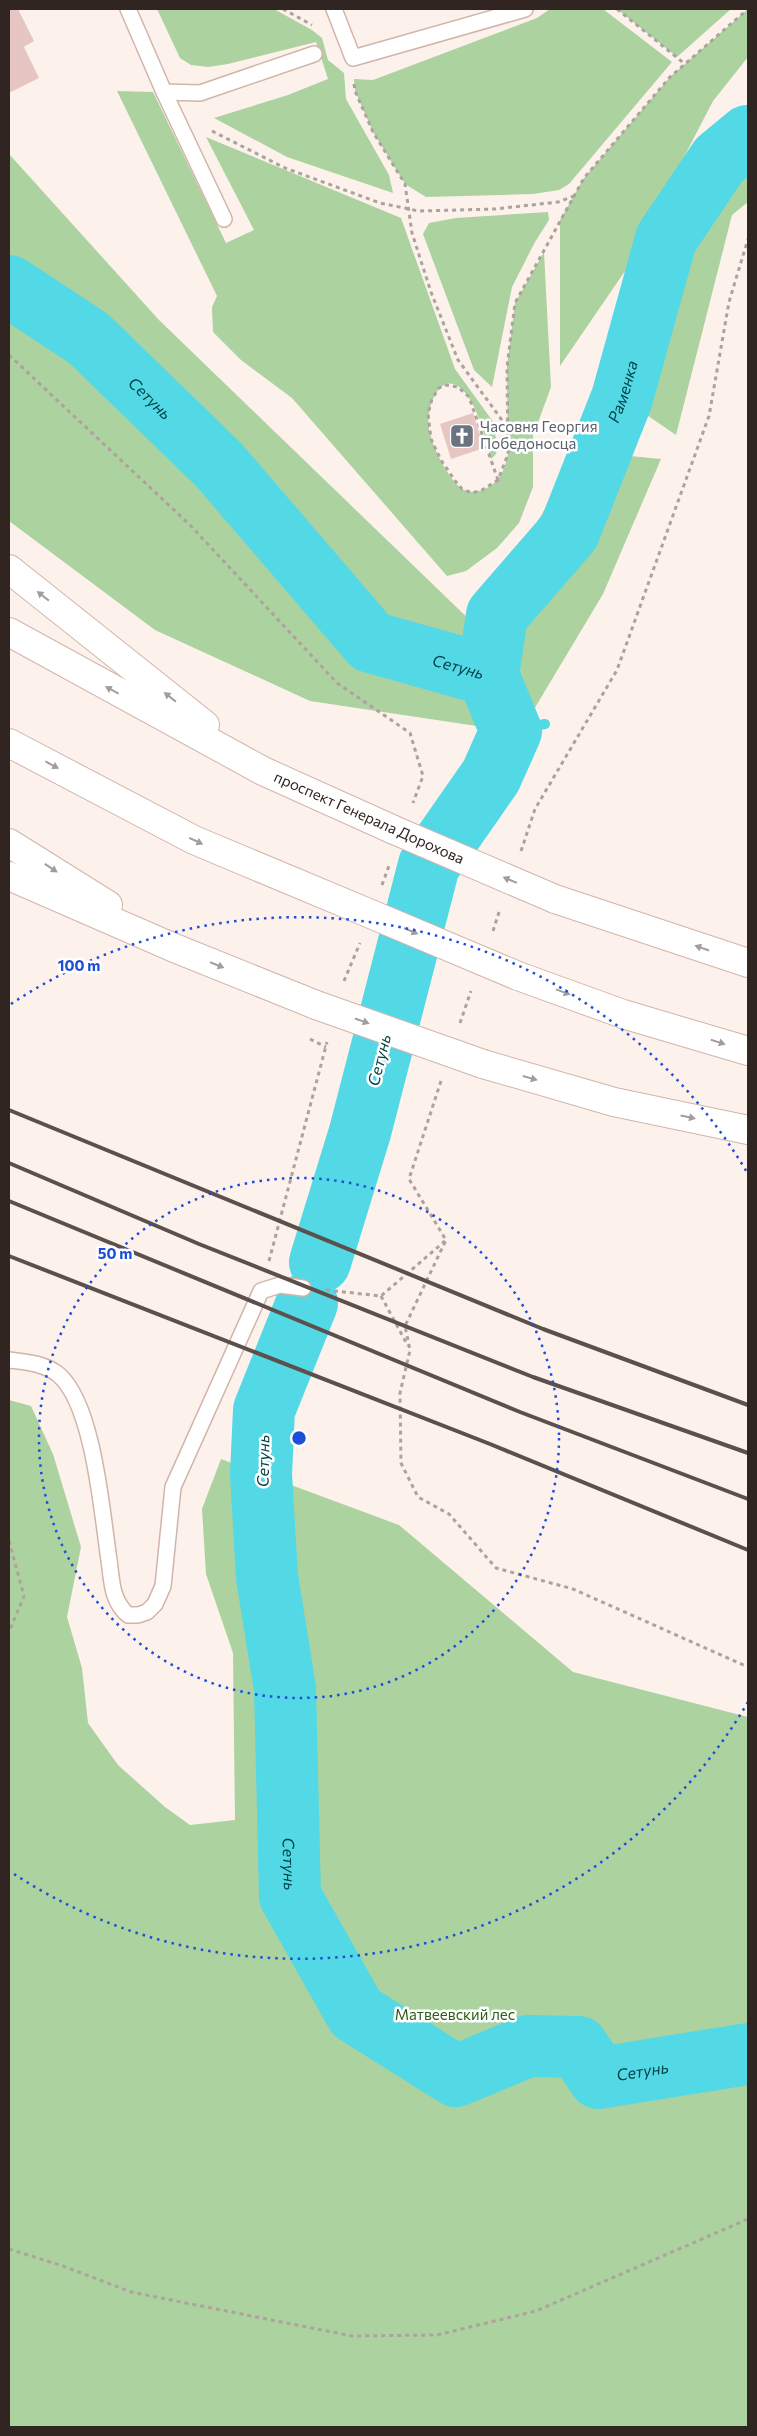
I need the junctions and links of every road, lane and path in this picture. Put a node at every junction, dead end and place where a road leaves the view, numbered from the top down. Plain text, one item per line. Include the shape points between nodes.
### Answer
1 (128, 9) edge
2 (334, 9) edge
3 (525, 9) edge
4 (617, 9) edge
5 (748, 10) edge
6 (314, 54) dead end
7 (353, 58) junction
8 (685, 64) junction
9 (164, 92) junction
10 (211, 131) dead end
11 (574, 196) junction
12 (407, 208) junction
13 (224, 219) dead end
14 (748, 240) edge
15 (9, 355) edge
16 (709, 416) dead end
17 (508, 428) junction
18 (498, 480) junction
19 (9, 569) edge
20 (9, 632) edge
21 (410, 733) dead end
22 (9, 743) edge
23 (263, 771) junction
24 (9, 842) edge
25 (9, 876) edge
26 (361, 939) dead end
27 (172, 947) junction
28 (748, 963) edge
29 (341, 990) dead end
30 (328, 1037) dead end
31 (748, 1051) edge
32 (748, 1130) edge
33 (446, 1240) dead end
34 (304, 1288) joint
35 (261, 1291) junction
36 (381, 1296) junction
37 (410, 1350) dead end
38 (9, 1360) edge
39 (449, 1514) dead end
40 (9, 1540) edge
41 (9, 1632) edge
42 (748, 1667) edge
43 (748, 2219) edge
44 (9, 2249) edge

1 - 9 lane
2 - 7 lane
3 - 7 lane
4 - 8 path
5 - 8 path
6 - 9 lane via 200,93
7 - 12 path via 354,91 373,132 405,184
8 - 11 path via 670,77 584,178
9 - 13 lane
10 - 12 path via 285,168 380,203
11 - 12 path via 558,202 495,209 419,211
11 - 17 path via 515,303 506,367
12 - 17 path via 431,292 458,360
14 - 16 path via 730,302
15 - 21 path via 190,525 337,683
17 - 18 path via 508,454
18 - 18 path via 469,397 458,387 445,385 439,388 430,406 428,426 441,460 462,489 482,490
23 -> 19 main road
23 -> 20 main road, проспект Генерала Дорохова
22 -> 31 main road, bridge via 194,840 518,976 623,1014
28 -> 23 main road, проспект Генерала Дорохова, bridge via 555,899
24 -> 27 main road
25 - 27 main road
26 - 29 path
27 -> 32 main road, bridge via 316,1005 483,1064 614,1102
30 - 35 path
33 - 36 path
34 - 35 lane via 280,1285
34 - 36 path
35 - 38 lane via 173,1487 163,1586 155,1604 148,1612 138,1615 128,1615 114,1599 97,1479 86,1428 72,1391 58,1374 39,1364
36 - 37 path
39 - 42 path via 496,1568 574,1589
40 - 41 path via 24,1596
43 - 44 path via 536,2311 437,2335 352,2336 131,2292

